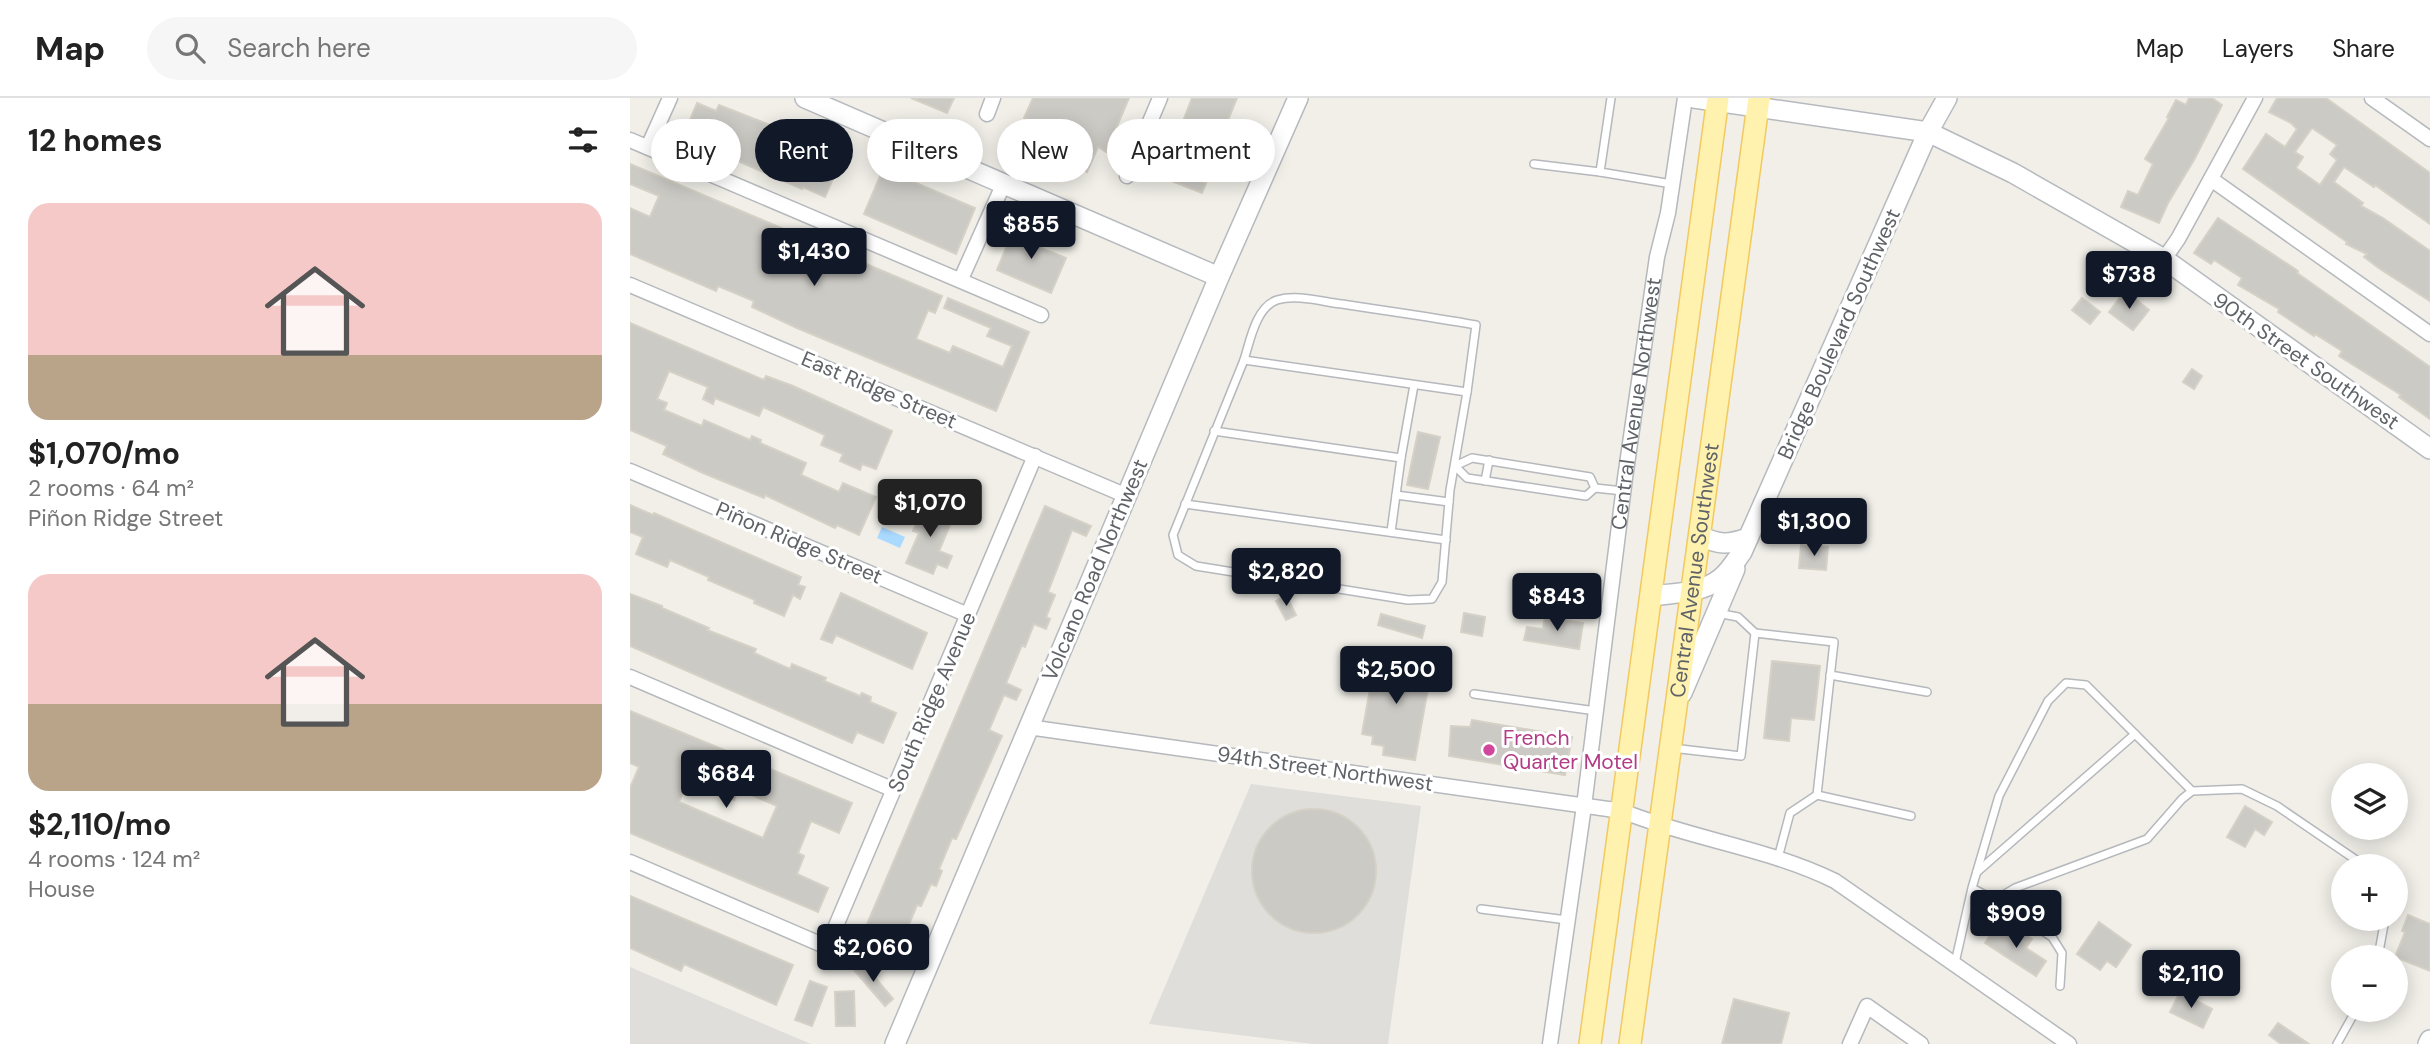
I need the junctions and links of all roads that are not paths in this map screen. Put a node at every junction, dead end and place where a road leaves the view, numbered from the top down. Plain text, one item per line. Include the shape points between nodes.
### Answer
1 (670, 98) edge
2 (805, 98) edge
3 (993, 98) edge
4 (1160, 98) edge
5 (1298, 98) edge
6 (1611, 98) edge
7 (1685, 98) edge
8 (1694, 98) edge
9 (1947, 98) edge
10 (2255, 98) edge
11 (2372, 98) edge
12 (1717, 100) edge
13 (1759, 103) edge
14 (987, 114) dead end
15 (1151, 119) edge
16 (1928, 132) junction
17 (2430, 139) edge
18 (630, 140) edge
19 (648, 147) junction
20 (1534, 164) dead end
21 (1600, 172) junction
22 (2211, 178) junction
23 (1004, 184) junction
24 (1672, 184) junction
25 (2164, 260) junction
26 (1219, 277) junction
27 (961, 279) junction
28 (630, 285) edge
29 (1041, 314) dead end
30 (2430, 334) edge
31 (1244, 360) junction
32 (1414, 385) junction
33 (1467, 392) junction
34 (1214, 431) junction
35 (2430, 449) edge
36 (1035, 456) junction
37 (1401, 458) junction
38 (1489, 460) junction
39 (1455, 466) junction
40 (630, 471) edge
41 (1485, 481) junction
42 (1595, 488) junction
43 (1623, 491) junction
44 (1396, 495) junction
45 (1127, 496) junction
46 (1450, 502) junction
47 (1185, 504) junction
48 (1391, 532) junction
49 (1700, 537) junction
50 (1446, 540) junction
51 (1745, 545) junction
52 (1692, 590) junction
53 (1652, 596) junction
54 (1716, 613) junction
55 (968, 615) junction
56 (1755, 633) junction
57 (1830, 675) junction
58 (630, 677) edge
59 (1927, 692) dead end
60 (1474, 694) dead end
61 (1676, 706) junction
62 (1596, 710) junction
63 (1028, 727) junction
64 (2135, 734) junction
65 (1671, 748) junction
66 (894, 790) junction
67 (2192, 791) junction
68 (1817, 794) junction
69 (1584, 806) junction
70 (1622, 811) junction
71 (1911, 816) dead end
72 (1660, 826) junction
73 (2347, 854) edge
74 (1778, 858) junction
75 (630, 863) edge
76 (1977, 872) junction
77 (1972, 888) junction
78 (1995, 900) junction
79 (1481, 909) dead end
80 (1568, 920) junction
81 (1955, 963) junction
82 (2060, 986) dead end
83 (2349, 1022) edge
84 (895, 1044) edge
85 (1550, 1044) edge
86 (1590, 1044) edge
87 (1630, 1044) edge
88 (1850, 1044) edge
89 (1921, 1044) edge
90 (2069, 1044) edge
91 (2337, 1044) edge

1 - 19 street
2 - 23 street
3 - 14 street
4 - 15 street
5 - 26 street, Volcano Road Northwest
6 - 21 lane
7 - 24 street, Central Avenue Northwest
8 - 12 street, 90th Street Southwest
9 - 16 street, Bridge Boulevard Southwest
10 - 22 street
11 - 17 street
12 - 13 street, 90th Street Southwest
12 - 53 main road, Central Avenue Northwest
13 - 16 street, 90th Street Southwest
13 - 49 main road, Central Avenue Southwest
16 - 25 street, 90th Street Southwest via 2013,173
16 - 51 street, Bridge Boulevard Southwest
18 - 19 street
19 - 27 street
20 - 21 lane
21 - 24 lane
22 - 25 street
22 - 30 street
23 - 26 street
23 - 27 street
24 - 43 street, Central Avenue Northwest
25 - 35 street, 90th Street Southwest
26 - 45 street, Volcano Road Northwest
27 - 29 street
28 - 36 street, East Ridge Street
31 - 32 lane
31 - 33 lane via 1264,310 1277,300 1300,298 1476,325
31 - 34 lane
32 - 33 lane
32 - 37 lane
33 - 39 lane
34 - 37 lane
34 - 47 lane
36 - 45 street, East Ridge Street
36 - 55 street, South Ridge Avenue
37 - 44 lane
38 - 39 lane via 1472,458
38 - 41 lane
38 - 42 lane via 1590,477
39 - 41 lane via 1467,478
39 - 46 lane
40 - 55 street, Piñon Ridge Street
41 - 42 lane via 1586,496
42 - 43 lane
43 - 62 street, Central Avenue Northwest
44 - 46 lane
44 - 48 lane
45 - 63 street, Volcano Road Northwest
46 - 50 lane
47 - 48 lane
47 - 50 lane via 1173,535 1178,555 1196,566 1408,600 1432,599 1442,582
48 - 50 lane
49 - 51 street
49 - 52 main road, Central Avenue Southwest
51 - 52 street, Bridge Boulevard Southwest via 1722,577
51 - 54 street
52 - 53 street, Bridge Boulevard Southwest
52 - 61 main road, Central Avenue Southwest
53 - 70 main road, Central Avenue Northwest
54 - 56 lane via 1738,617
54 - 61 street
55 - 66 street, South Ridge Avenue
56 - 57 lane via 1834,642
56 - 65 lane via 1741,756
57 - 59 lane
57 - 68 lane
58 - 66 street
60 - 62 lane
61 - 65 main road, Central Avenue Southwest
62 - 69 street, Central Avenue Northwest
63 - 69 street, 94th Street Northwest
63 - 84 street, Volcano Road Northwest
64 - 67 lane
64 - 76 lane
64 - 76 lane via 2086,685 2066,683 2048,701 1999,796
65 - 72 main road, Central Avenue Southwest
66 - 75 street, South Ridge Avenue via 827,947
67 - 73 lane via 2242,789 2277,806
67 - 78 lane via 2147,839 2015,888
68 - 71 lane
68 - 74 lane via 1790,813
69 - 70 street, 94th Street Northwest
69 - 80 street, Central Avenue Northwest
70 - 72 street, 94th Street Northwest
70 - 86 main road, Central Avenue Northwest
72 - 74 street, 94th Street Northwest
72 - 87 main road, Central Avenue Southwest
74 - 81 street, 94th Street Northwest via 1835,881
76 - 77 lane
77 - 78 lane
77 - 81 lane
78 - 82 lane via 2052,937 2062,953
79 - 80 lane
80 - 85 street, Central Avenue Northwest
81 - 90 street, 94th Street Northwest
83 - 91 lane
88 - 89 street via 1867,1006

